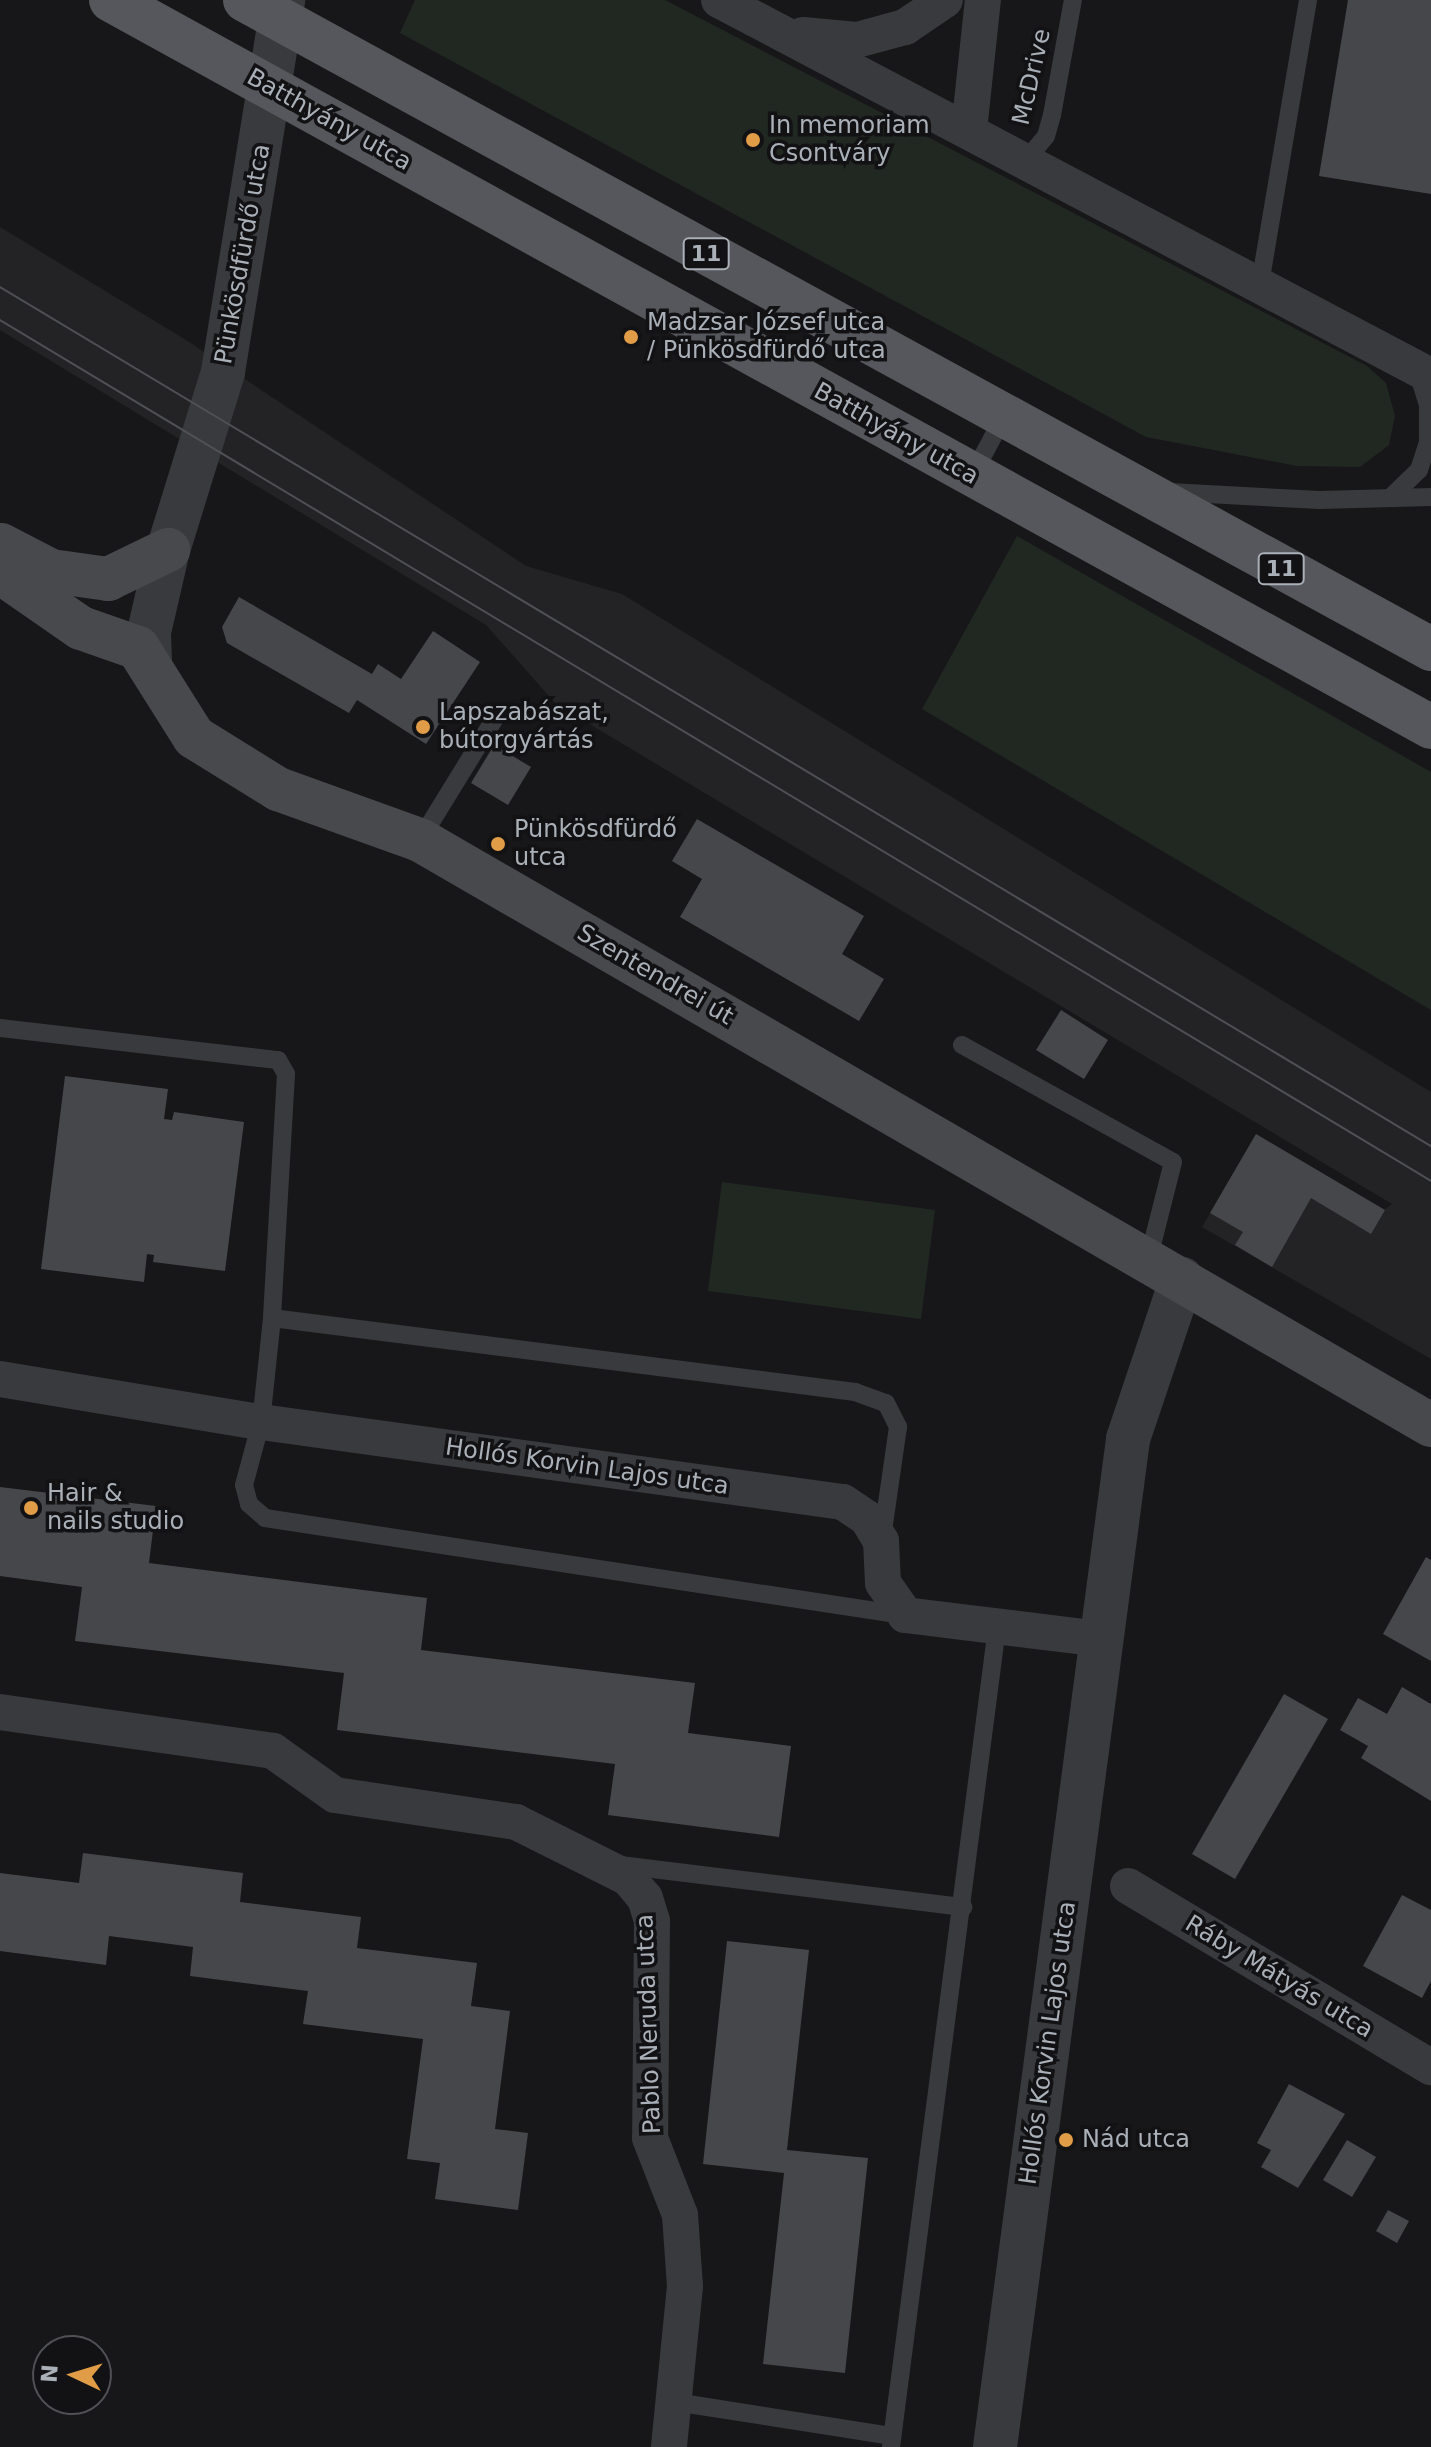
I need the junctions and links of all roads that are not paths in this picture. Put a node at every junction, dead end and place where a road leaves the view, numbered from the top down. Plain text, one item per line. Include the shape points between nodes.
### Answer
1 (111, 0) edge
2 (719, 0) edge
3 (945, 0) edge
4 (983, 0) edge
5 (1073, 0) edge
6 (1308, 0) edge
7 (269, 6) edge
8 (786, 33) junction
9 (272, 90) junction
10 (969, 130) junction
11 (1026, 160) junction
12 (1260, 284) junction
13 (1423, 371) edge
14 (1003, 418) junction
15 (972, 476) junction
16 (1131, 489) junction
17 (1393, 495) junction
18 (1431, 497) edge
19 (0, 544) edge
20 (168, 550) junction
21 (0, 572) edge
22 (1431, 649) edge
23 (150, 662) junction
24 (495, 718) dead end
25 (1431, 727) edge
26 (420, 840) junction
27 (0, 1028) edge
28 (962, 1045) dead end
29 (1165, 1270) junction
30 (272, 1318) junction
31 (0, 1379) edge
32 (261, 1422) junction
33 (1431, 1425) edge
34 (881, 1541) junction
35 (905, 1615) junction
36 (997, 1628) junction
37 (1101, 1639) junction
38 (0, 1712) edge
39 (606, 1863) junction
40 (1128, 1886) dead end
41 (963, 1907) junction
42 (1431, 2067) edge
43 (675, 2402) junction
44 (892, 2441) edge
45 (669, 2447) edge
46 (995, 2447) edge

1 - 9 main road, Batthyány utca
2 - 8 street
3 - 8 street via 905,27 857,40
4 - 10 street
5 - 11 lane, McDrive via 1046,136
6 - 12 lane
7 - 9 street, Pünkösdfürdő utca
7 - 14 main road, 11
8 - 10 street
9 - 15 main road, Batthyány utca
9 - 20 street, Pünkösdfürdő utca via 223,372
10 - 11 street
11 - 12 street
12 - 13 street
13 - 17 lane via 1428,443 1419,470
14 - 15 lane
14 - 16 main road, 11
15 - 25 main road, Batthyány utca
16 - 17 lane via 1320,500
16 - 22 main road, 11
17 - 18 lane
19 - 20 main road via 51,571 108,579
20 - 23 street, Pünkösdfürdő utca via 149,632
21 - 23 main road via 81,628 132,644
23 - 26 main road, Szentendrei út via 194,737 278,789
24 - 26 lane
26 - 29 main road, Szentendrei út
27 - 30 lane via 278,1060 286,1074
28 - 29 lane via 1173,1162
29 - 33 main road, Szentendrei út
29 - 37 street, Hollós Korvin Lajos utca via 1128,1439
30 - 32 lane
30 - 34 lane via 855,1392 886,1403 898,1427
31 - 32 street, Hollós Korvin Lajos utca
32 - 34 street, Hollós Korvin Lajos utca via 843,1502 867,1518
32 - 35 lane via 244,1485 249,1504 265,1518
34 - 35 street via 883,1583
35 - 36 street
36 - 37 street
36 - 41 lane
37 - 46 street, Hollós Korvin Lajos utca
38 - 39 street, Pablo Neruda utca via 273,1751 335,1795 516,1822
39 - 41 lane
39 - 43 street, Pablo Neruda utca via 645,1898 652,1921 650,2138 680,2215 685,2286
40 - 42 street, Ráby Mátyás utca
41 - 44 lane
43 - 44 lane
43 - 45 street, Pablo Neruda utca

